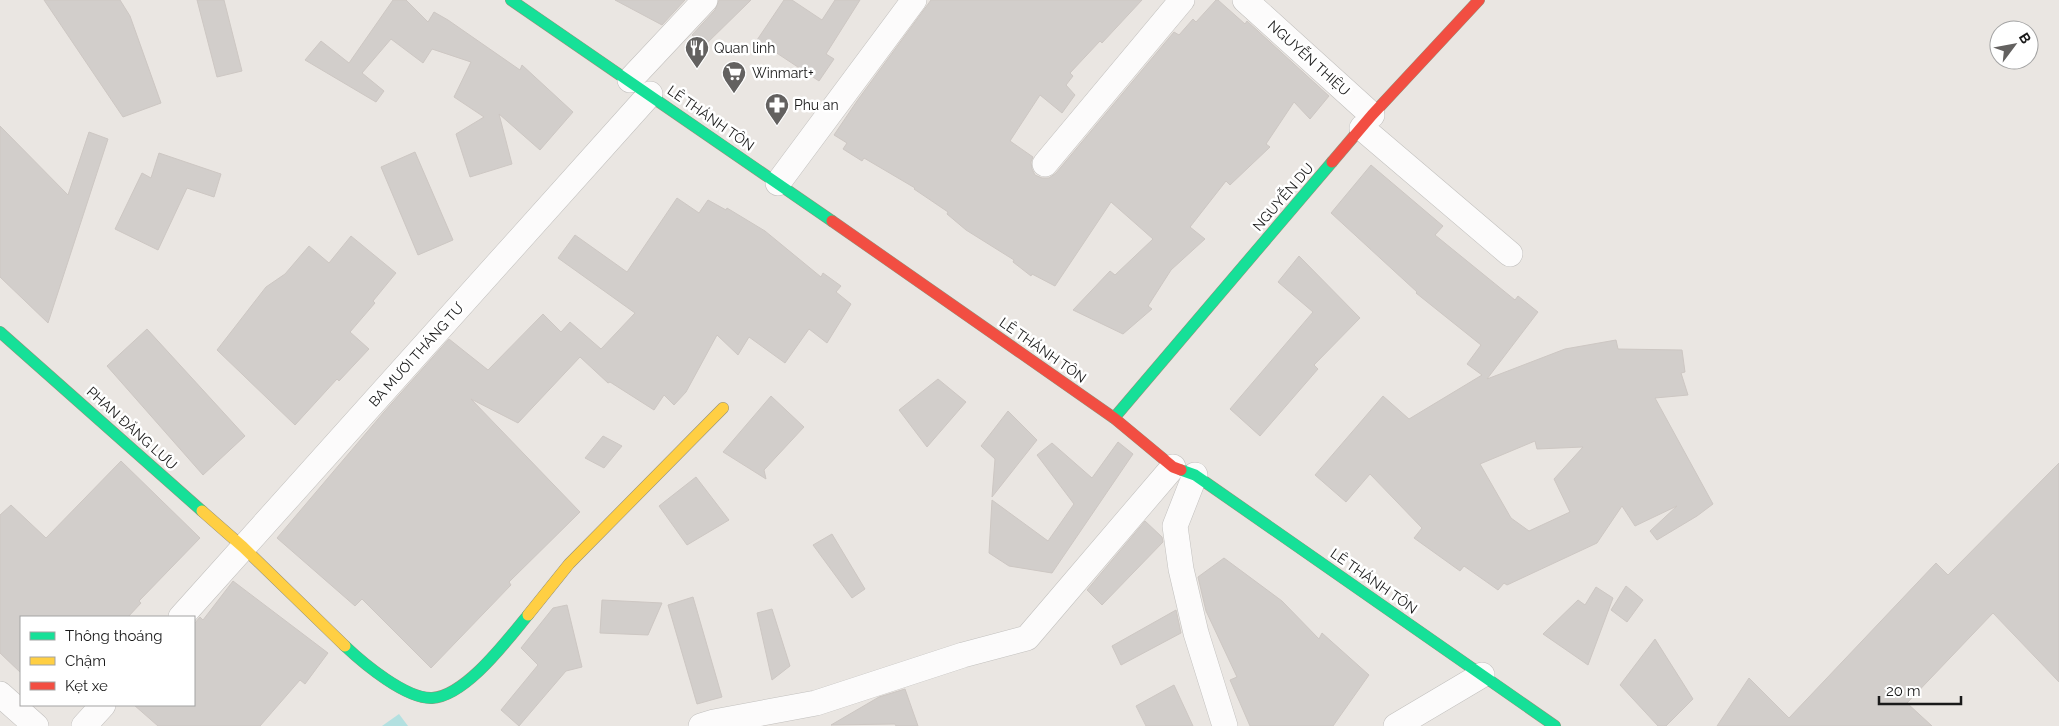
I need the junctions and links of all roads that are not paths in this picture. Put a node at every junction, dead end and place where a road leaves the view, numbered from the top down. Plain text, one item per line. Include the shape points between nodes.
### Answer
1 (511, 0) edge
2 (705, 0) edge
3 (914, 0) edge
4 (1182, 0) edge
5 (1245, 0) edge
6 (1479, 0) edge
7 (630, 80) junction
8 (650, 94) junction
9 (1367, 122) junction
10 (1045, 164) dead end
11 (778, 183) junction
12 (1510, 254) dead end
13 (0, 332) edge
14 (723, 408) dead end
15 (1114, 418) junction
16 (1184, 470) junction
17 (243, 547) junction
18 (182, 616) edge
19 (1482, 675) junction
20 (0, 694) edge
21 (102, 706) edge
22 (36, 726) edge
23 (84, 726) edge
24 (701, 726) edge
25 (1225, 726) edge
26 (1396, 726) edge
27 (1555, 726) edge

1 - 7 street, LÊ THÁNH TÔN
2 - 7 street
3 - 11 street
4 - 10 street
5 - 9 street, NGUYỄN THIỆU
6 - 9 street, NGUYỄN DU
7 - 8 street, LÊ THÁNH TÔN
8 - 11 street, LÊ THÁNH TÔN
8 - 17 street, BA MƯƠI THÁNG TƯ
9 - 12 street, NGUYỄN THIỆU
9 - 15 street, NGUYỄN DU
11 - 15 street, LÊ THÁNH TÔN
13 - 17 street, PHAN ĐĂNG LƯU
14 - 17 street, PHAN ĐĂNG LƯU via 569,564 493,658 462,685 443,696 431,698 410,693 386,678 348,648
15 - 16 street, LÊ THÁNH TÔN
16 - 19 street, LÊ THÁNH TÔN
16 - 24 street via 1027,638 963,655 816,703
16 - 25 street via 1175,526 1181,569
17 - 18 street, BA MƯƠI THÁNG TƯ
19 - 26 street
19 - 27 street, LÊ THÁNH TÔN
20 - 22 street
21 - 23 street

